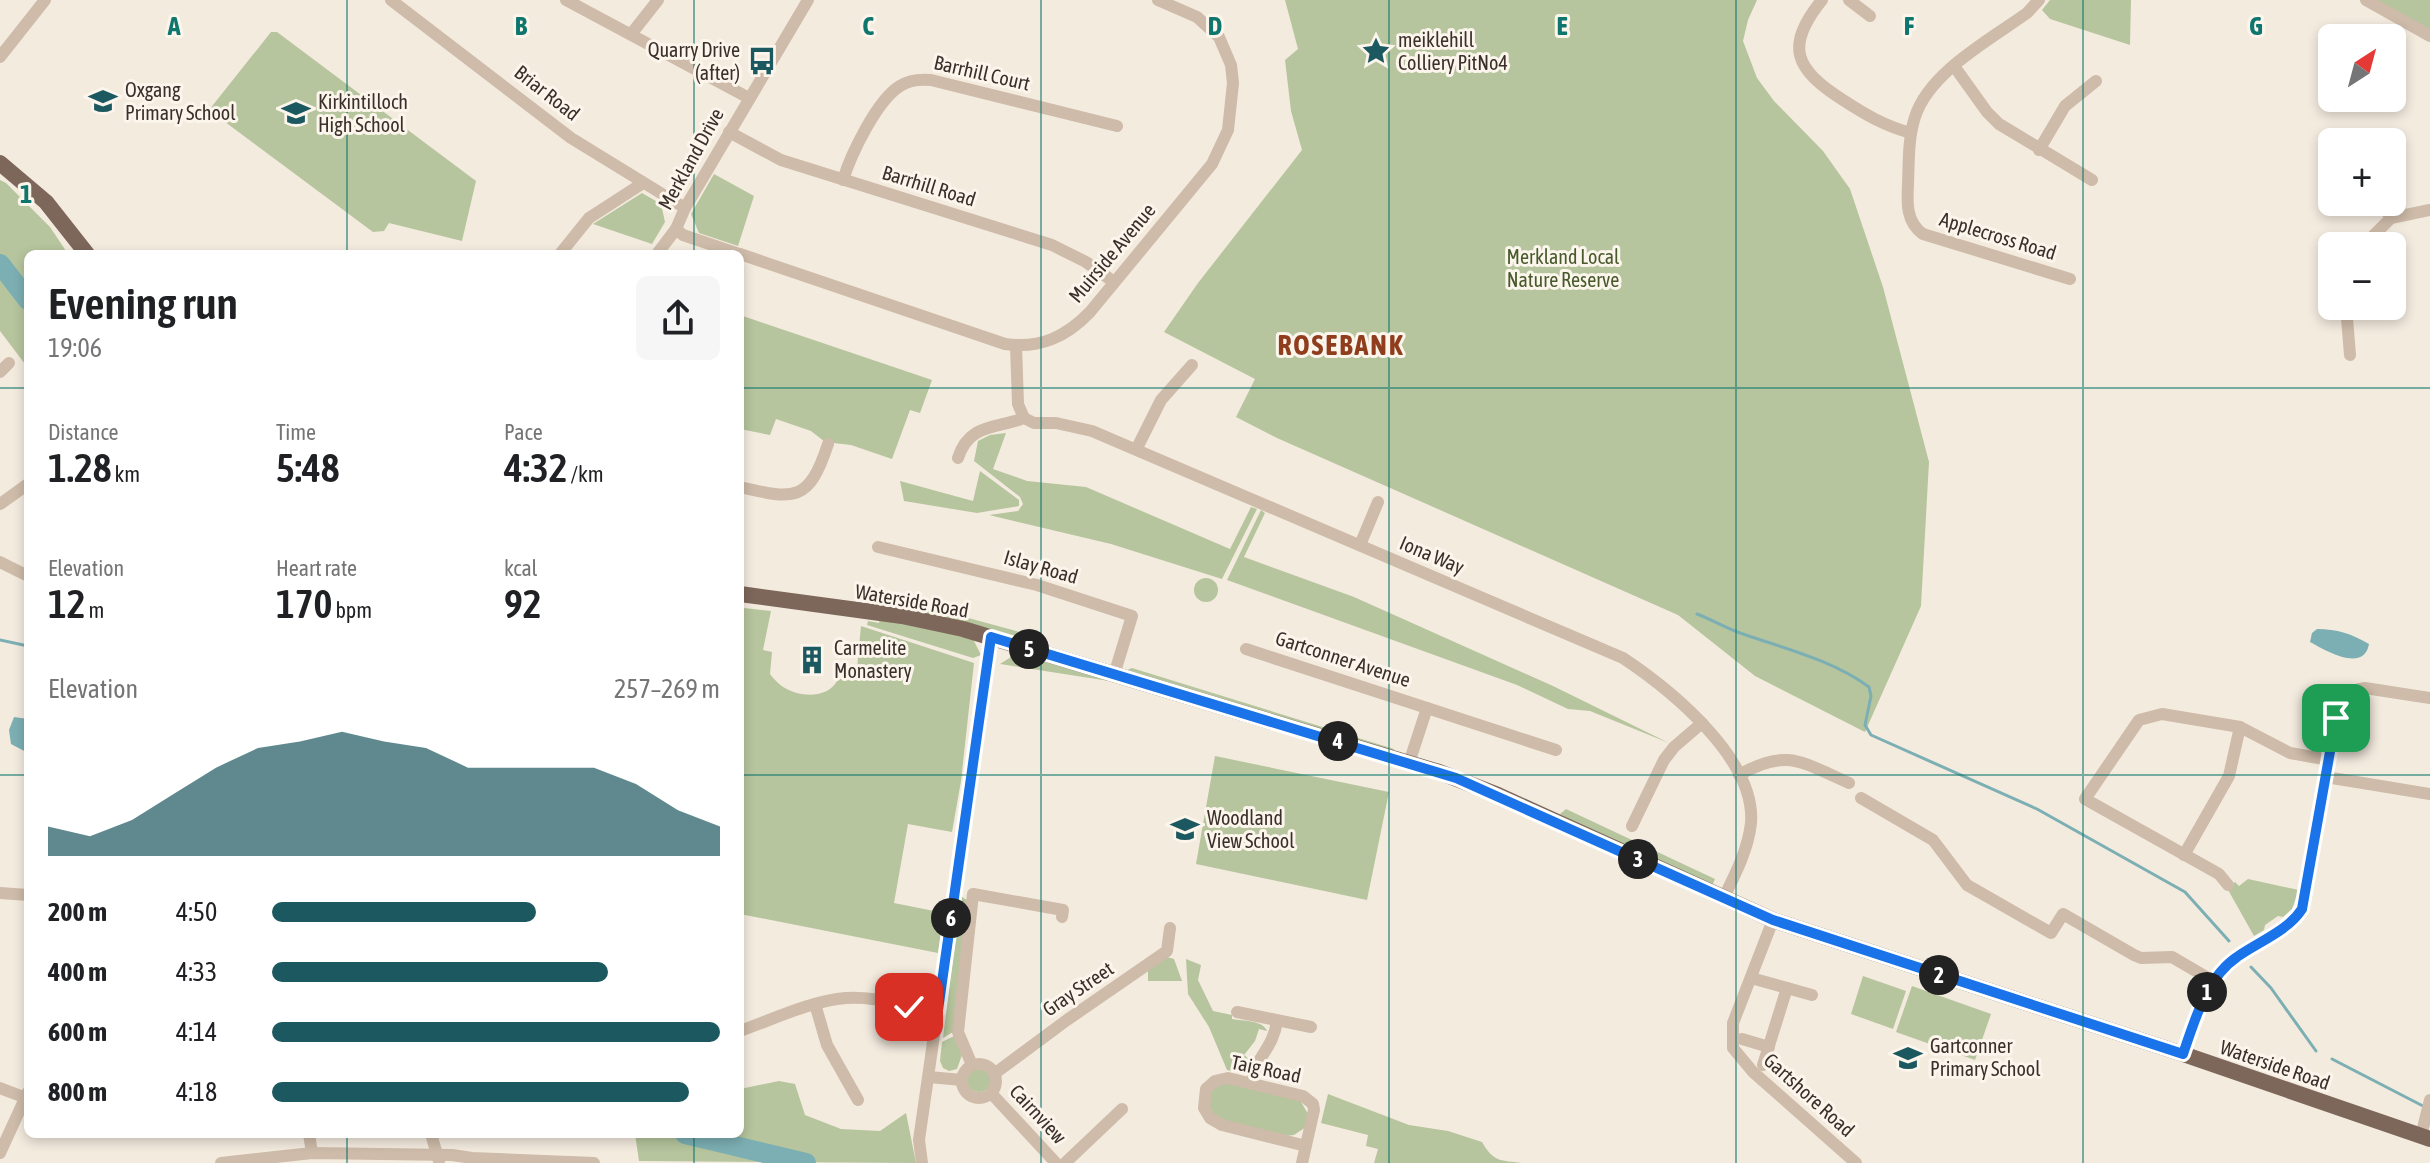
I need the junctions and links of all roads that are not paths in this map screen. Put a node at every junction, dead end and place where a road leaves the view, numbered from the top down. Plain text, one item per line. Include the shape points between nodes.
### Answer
1 (45, 0) edge
2 (391, 0) edge
3 (566, 0) edge
4 (658, 0) edge
5 (808, 0) edge
6 (1158, 0) edge
7 (1822, 0) edge
8 (1849, 0) edge
9 (2039, 0) edge
10 (2366, 0) edge
11 (1870, 16) dead end
12 (632, 33) junction
13 (2430, 36) edge
14 (0, 57) edge
15 (1954, 66) junction
16 (2096, 81) dead end
17 (749, 98) junction
18 (1117, 126) dead end
19 (729, 132) junction
20 (1911, 133) junction
21 (2039, 150) junction
22 (0, 163) edge
23 (843, 180) junction
24 (2092, 180) dead end
25 (643, 183) junction
26 (685, 208) junction
27 (2430, 210) edge
28 (2391, 218) joint
29 (676, 229) junction
30 (2377, 232) edge
31 (84, 250) edge
32 (563, 250) edge
33 (660, 250) edge
34 (727, 250) edge
35 (744, 256) edge
36 (2070, 279) dead end
37 (1114, 282) junction
38 (2347, 320) edge
39 (1016, 345) junction
40 (2350, 355) dead end
41 (1192, 365) dead end
42 (1024, 418) junction
43 (828, 444) dead end
44 (1137, 448) junction
45 (958, 458) dead end
46 (24, 487) edge
47 (744, 488) edge
48 (1378, 502) dead end
49 (0, 504) edge
50 (1360, 545) junction
51 (878, 547) dead end
52 (0, 562) edge
53 (24, 574) edge
54 (744, 595) edge
55 (991, 637) junction
56 (1246, 649) dead end
57 (1114, 675) junction
58 (2430, 698) edge
59 (1427, 708) junction
60 (1702, 723) junction
61 (2240, 727) junction
62 (1556, 750) dead end
63 (2329, 760) junction
64 (1409, 763) junction
65 (1739, 775) junction
66 (2326, 777) junction
67 (1849, 783) dead end
68 (2430, 794) edge
69 (1861, 798) dead end
70 (1632, 826) dead end
71 (2184, 855) junction
72 (2228, 885) dead end
73 (0, 893) edge
74 (24, 895) edge
75 (1723, 899) junction
76 (1062, 917) dead end
77 (1773, 920) junction
78 (1170, 928) dead end
79 (1751, 978) junction
80 (2213, 981) junction
81 (1787, 988) junction
82 (1812, 995) dead end
83 (815, 1004) junction
84 (938, 1010) junction
85 (1237, 1012) dead end
86 (1277, 1021) junction
87 (1311, 1027) dead end
88 (744, 1030) edge
89 (1742, 1039) dead end
90 (1769, 1047) junction
91 (2183, 1054) junction
92 (972, 1065) junction
93 (1763, 1065) dead end
94 (994, 1074) junction
95 (929, 1077) junction
96 (962, 1080) junction
97 (1252, 1083) junction
98 (0, 1088) edge
99 (991, 1093) junction
100 (24, 1094) edge
101 (858, 1100) dead end
102 (24, 1101) edge
103 (2430, 1101) edge
104 (1122, 1109) dead end
105 (2426, 1137) edge
106 (310, 1138) edge
107 (432, 1138) edge
108 (1306, 1146) junction
109 (0, 1153) edge
110 (312, 1153) junction
111 (438, 1159) edge
112 (221, 1163) edge
113 (594, 1163) edge
114 (922, 1163) edge
115 (1056, 1163) edge
116 (1065, 1163) edge
117 (1302, 1163) edge
118 (1856, 1163) edge

1 - 14 street
2 - 25 street, Briar Road via 571,138
3 - 12 street
4 - 12 street
5 - 17 street, Merkland Drive
6 - 37 street, Muirside Avenue via 1197,17 1219,37 1231,65 1231,114 1212,164
7 - 20 street via 1799,39 1810,77 1876,121
8 - 11 street
9 - 15 street, Applecross Road
10 - 13 street
12 - 17 street
15 - 20 street, Applecross Road via 1926,95
15 - 21 street via 1999,124
16 - 21 street via 2065,106
17 - 19 street, Merkland Drive
18 - 23 street, Barrhill Court via 918,79 898,86 882,104
19 - 23 street, Barrhill Road via 781,160
19 - 26 street, Merkland Drive
20 - 36 street, Applecross Road via 1907,200 1917,230
21 - 24 street
22 - 31 main road via 46,202
23 - 37 street, Barrhill Road via 1052,245
25 - 26 street, Briar Road
25 - 32 street via 589,218
26 - 29 street, Merkland Drive
27 - 28 street
28 - 30 street
29 - 33 street, Merkland Drive
29 - 34 street, Muirside Avenue
35 - 39 street, Muirside Avenue
37 - 39 street, Muirside Avenue via 1066,333 1043,343
38 - 40 street
39 - 42 street via 1018,404
41 - 44 street via 1161,400
42 - 44 street, Iona Way via 1092,431
42 - 45 street, Iona Way via 978,431
43 - 47 street via 818,473 801,491 780,495
44 - 50 street, Iona Way
46 - 49 street
48 - 50 street
50 - 60 street, Iona Way via 1609,649 1668,689
51 - 57 street, Islay Road via 1037,585 1132,616
52 - 53 street
54 - 55 main road, Waterside Road via 902,616
55 - 57 main road, Waterside Road
55 - 84 street
56 - 59 street, Gartconner Avenue
57 - 64 main road, Waterside Road
58 - 63 street via 2365,688 2350,692 2336,718
59 - 62 street, Gartconner Avenue
59 - 64 street, Gartconner Avenue
60 - 65 street, Iona Way
60 - 70 street via 1664,760
61 - 63 street via 2290,753
61 - 71 street via 2229,776
61 - 71 street via 2162,714 2139,720 2085,799
63 - 66 street
64 - 75 main road, Waterside Road via 1498,795
65 - 67 street via 1761,763 1789,759
65 - 75 street, Iona Way via 1751,822 1745,852
66 - 68 street
66 - 80 street via 2302,909 2235,958
69 - 80 street via 1933,840 1967,885 2051,933 2063,914 2134,955 2172,957
71 - 72 street via 2219,874
73 - 74 street
75 - 77 main road, Waterside Road
76 - 92 street via 1063,910 973,894 958,1032
77 - 79 street, Gartshore Road
77 - 91 main road, Waterside Road
78 - 94 street, Gray Street via 1167,951
79 - 81 street
79 - 118 street, Gartshore Road via 1732,1030 1736,1054
80 - 91 street
81 - 82 street
81 - 90 street
83 - 84 street via 864,998
83 - 88 street
83 - 101 street via 831,1054
84 - 95 street
85 - 86 street
86 - 87 street
86 - 97 street
89 - 90 street
90 - 93 street
91 - 105 main road, Waterside Road
92 - 94 street, Cairnview via 988,1066
92 - 96 street
94 - 99 street, Cairnview
95 - 96 street, Cairnview
95 - 114 street via 919,1140
96 - 99 street, Cairnview via 965,1091 975,1098
97 - 108 street, Taig Road via 1309,1100 1314,1110
97 - 108 street, Taig Road via 1221,1078 1210,1084 1203,1095 1210,1118
98 - 100 street
99 - 115 street, Cairnview
102 - 109 street
103 - 105 street
104 - 116 street
106 - 110 street
107 - 111 street
108 - 117 street, Taig Road
110 - 111 street
110 - 112 street
111 - 113 street

